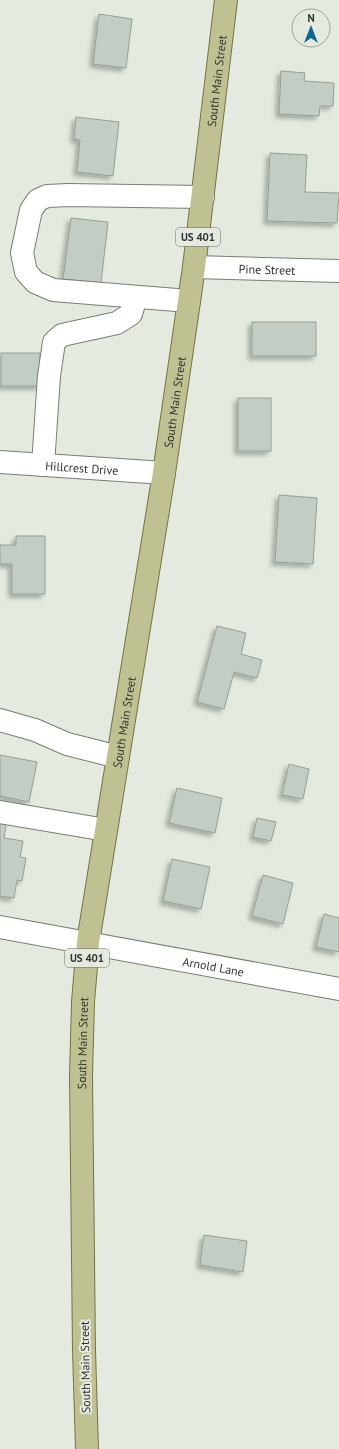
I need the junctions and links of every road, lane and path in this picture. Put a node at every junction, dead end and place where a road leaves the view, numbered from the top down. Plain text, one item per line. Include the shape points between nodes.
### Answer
1 (226, 0) edge
2 (203, 197) junction
3 (194, 267) junction
4 (339, 271) edge
5 (136, 297) junction
6 (189, 301) junction
7 (0, 462) edge
8 (43, 465) junction
9 (164, 473) junction
10 (0, 720) edge
11 (118, 757) junction
12 (0, 812) edge
13 (106, 830) junction
14 (0, 927) edge
15 (88, 942) junction
16 (339, 989) edge
17 (87, 1449) edge

1 - 2 main road, South Main Street / US 401
2 - 3 main road, South Main Street / US 401
2 - 5 street via 68,194 47,196 38,200 31,210 22,254 26,272 35,282 53,290
3 - 4 street, Pine Street
3 - 6 main road, South Main Street / US 401
5 - 6 street
5 - 8 street via 130,314 116,323 62,335 54,342
6 - 9 main road, South Main Street / US 401
7 - 8 street, Hillcrest Drive
8 - 9 street, Hillcrest Drive
9 - 11 main road, South Main Street / US 401
10 - 11 street via 36,730 66,744
11 - 13 main road, South Main Street / US 401
12 - 13 street
13 - 15 main road, South Main Street / US 401
14 - 15 street, Arnold Lane
15 - 16 street, Arnold Lane
15 - 17 main road, South Main Street / US 401 via 81,1075

